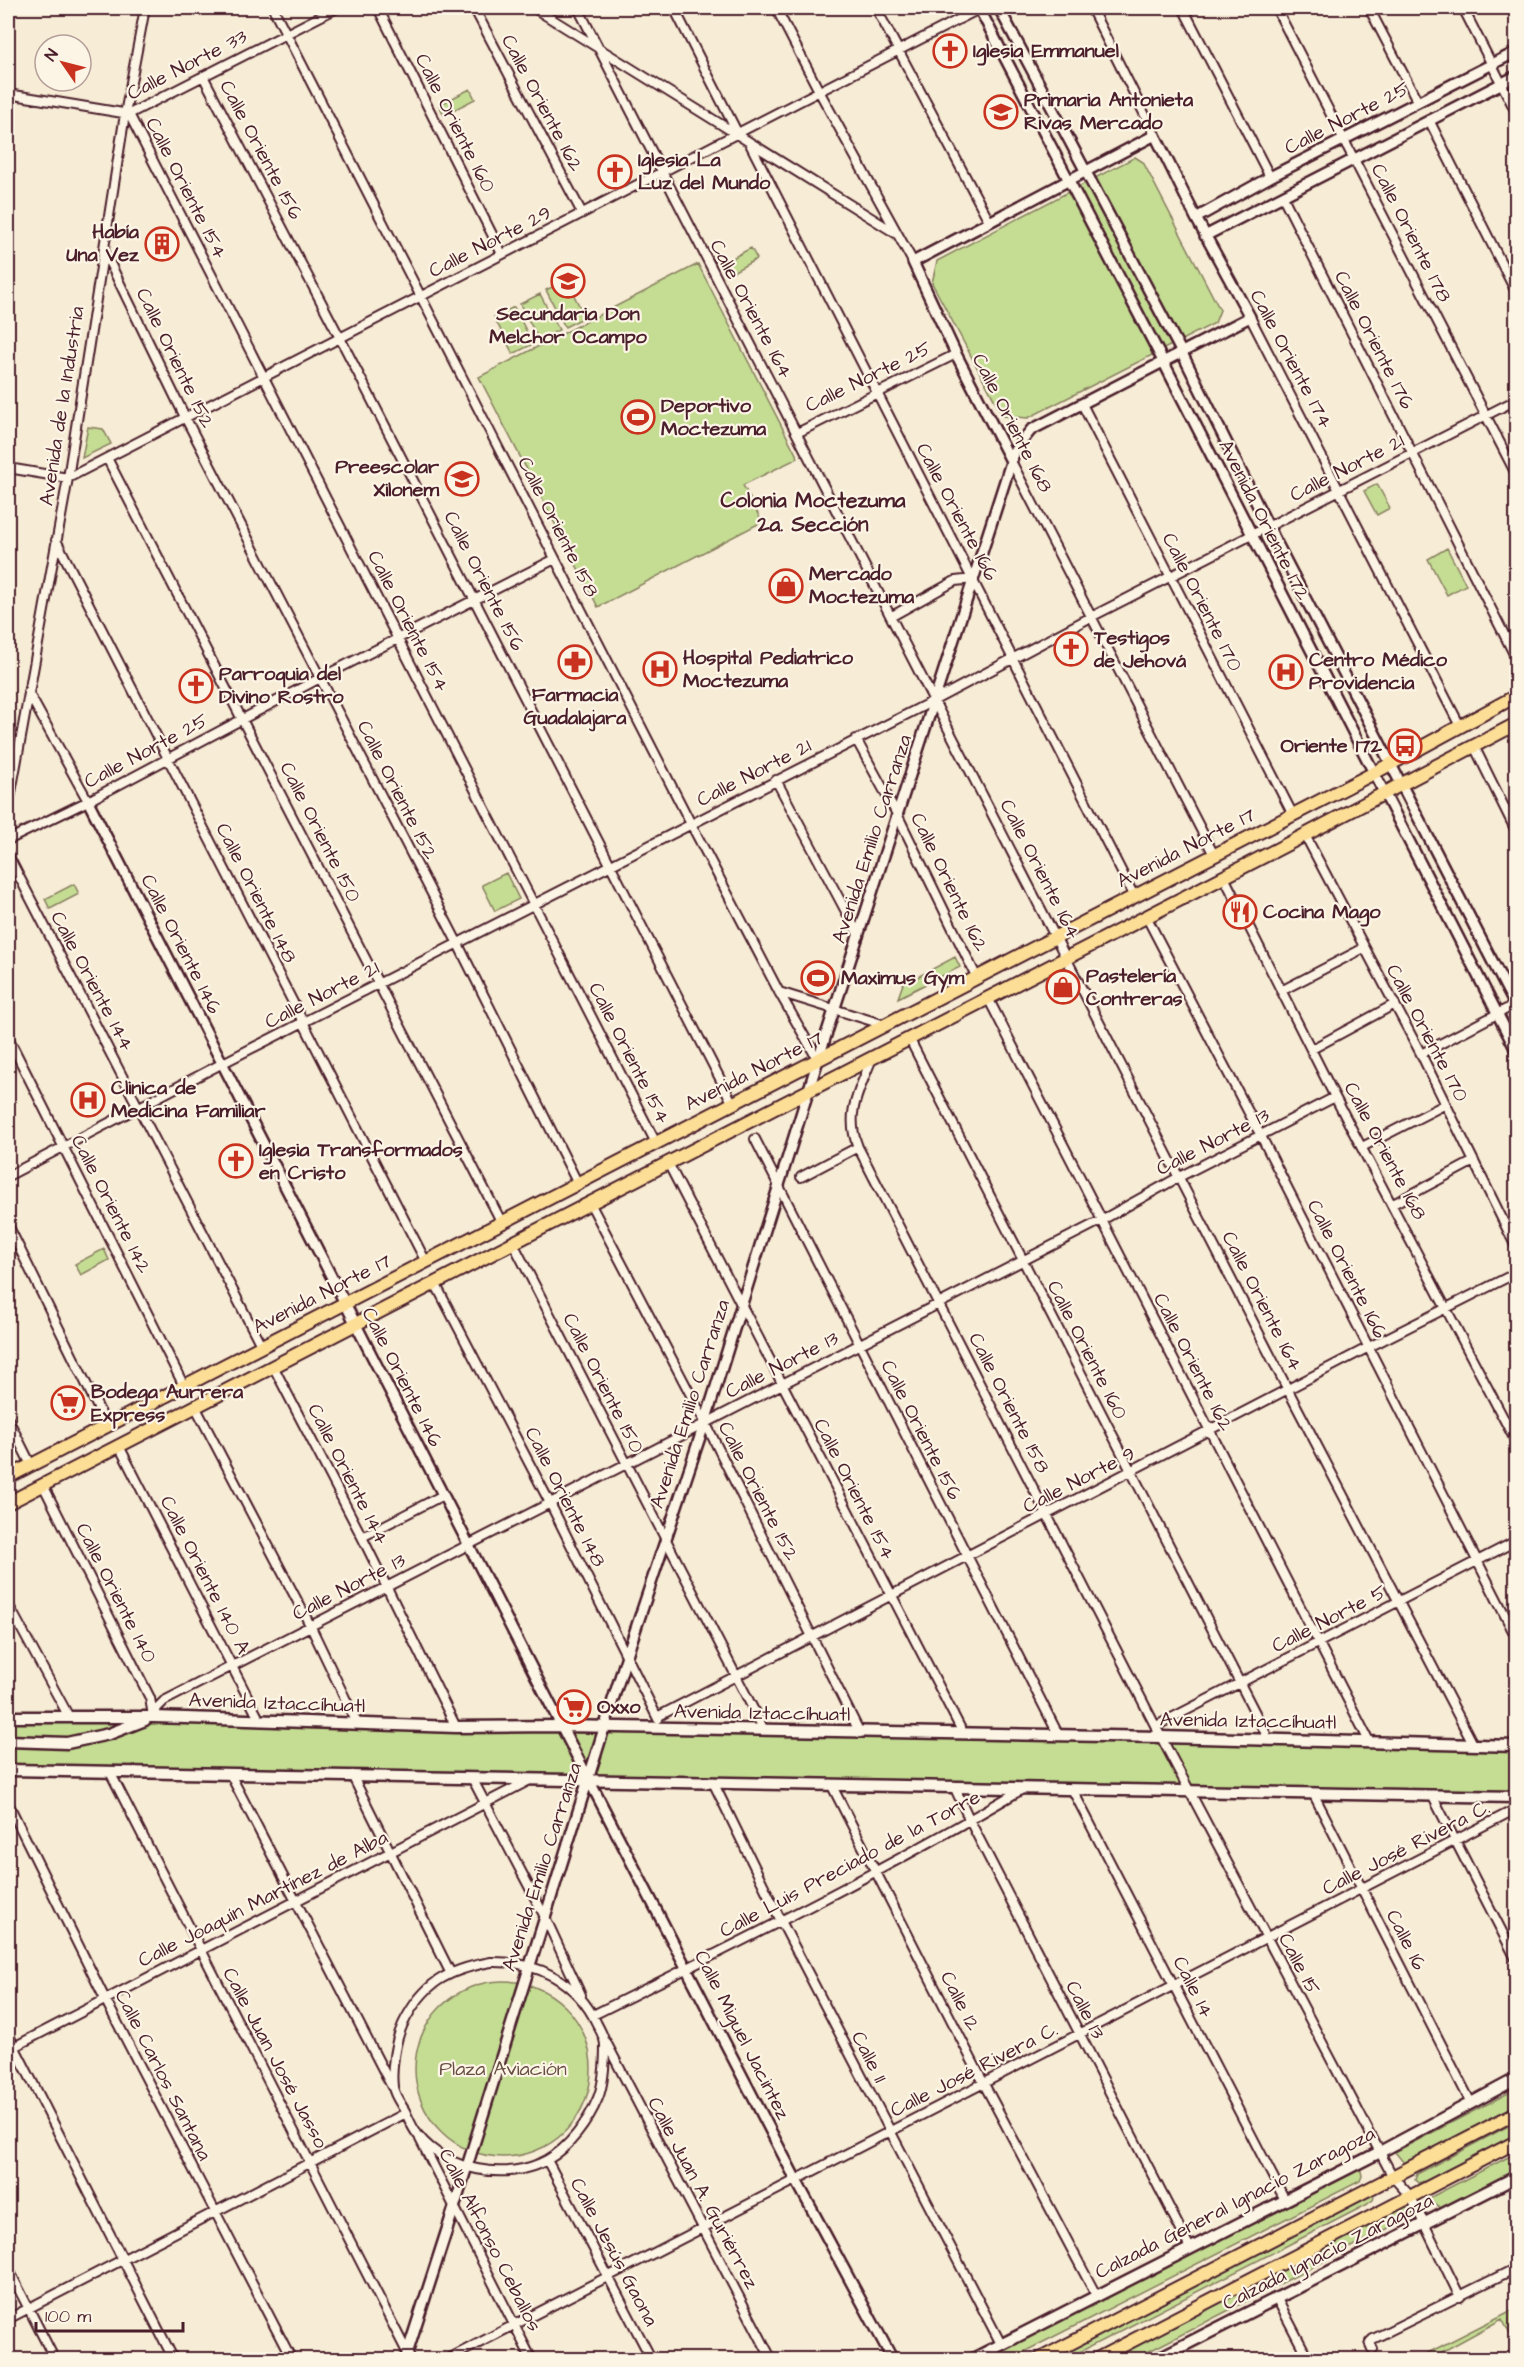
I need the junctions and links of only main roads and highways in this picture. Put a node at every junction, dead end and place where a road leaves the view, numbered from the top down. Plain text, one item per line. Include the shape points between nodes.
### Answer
1 (1516, 696) edge
2 (1516, 723) edge
3 (8, 1477) edge
4 (8, 1503) edge
5 (8, 1717) edge
6 (154, 1717) junction
7 (8, 1741) edge
8 (1516, 1746) edge
9 (8, 1770) edge
10 (1516, 1797) edge
11 (1516, 2079) edge
12 (1516, 2113) edge
13 (1516, 2142) edge
14 (1516, 2177) edge
15 (970, 2360) edge
16 (1038, 2360) edge
17 (1095, 2360) edge
18 (1155, 2360) edge

1 - 3 main road, Avenida Norte 17 via 1293,815
2 - 4 main road
5 - 6 main road, Avenida Iztaccíhuatl
6 - 7 main road via 109,1734 67,1743
6 - 8 main road, Avenida Iztaccíhuatl via 456,1727 963,1733
9 - 10 main road
11 - 15 main road, Calzada General Ignacio Zaragoza
12 - 16 main road
13 - 17 main road
14 - 18 main road, Calzada Ignacio Zaragoza

